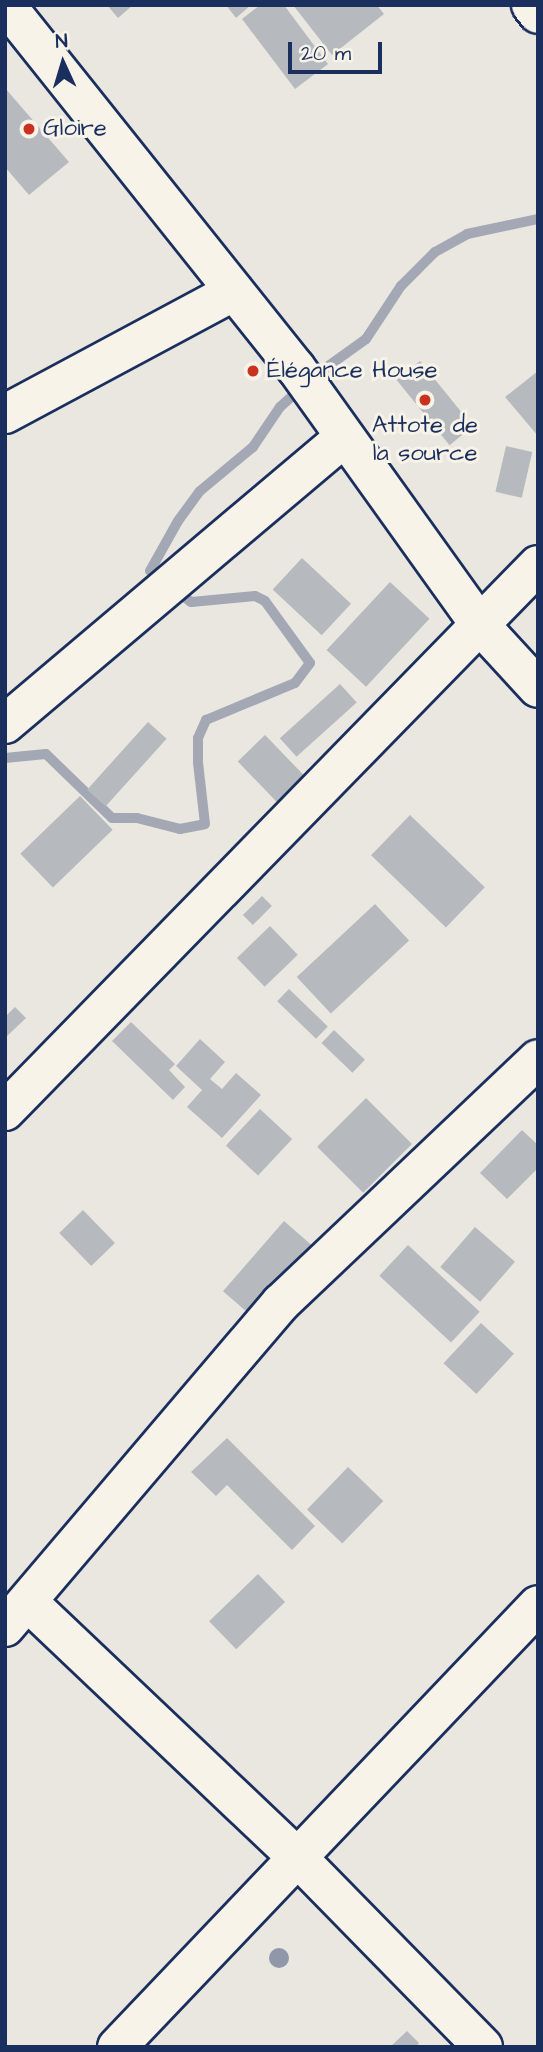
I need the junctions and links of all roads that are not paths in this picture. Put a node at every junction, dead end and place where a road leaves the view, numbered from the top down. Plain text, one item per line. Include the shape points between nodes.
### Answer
1 (531, 5) edge
2 (7, 9) edge
3 (538, 14) edge
4 (233, 291) junction
5 (5, 414) edge
6 (344, 438) junction
7 (538, 565) edge
8 (481, 626) junction
9 (538, 688) edge
10 (5, 724) edge
11 (538, 1059) edge
12 (5, 1111) edge
13 (538, 1605) edge
14 (17, 1614) edge
15 (299, 1859) junction
16 (117, 2047) edge
17 (483, 2047) edge

1 - 3 street
2 - 4 street
4 - 5 street
4 - 6 street via 296,368
6 - 8 street
6 - 10 street
7 - 8 street
8 - 9 street
8 - 12 street
11 - 14 street via 281,1303
13 - 15 street
14 - 15 street
15 - 16 street
15 - 17 street

